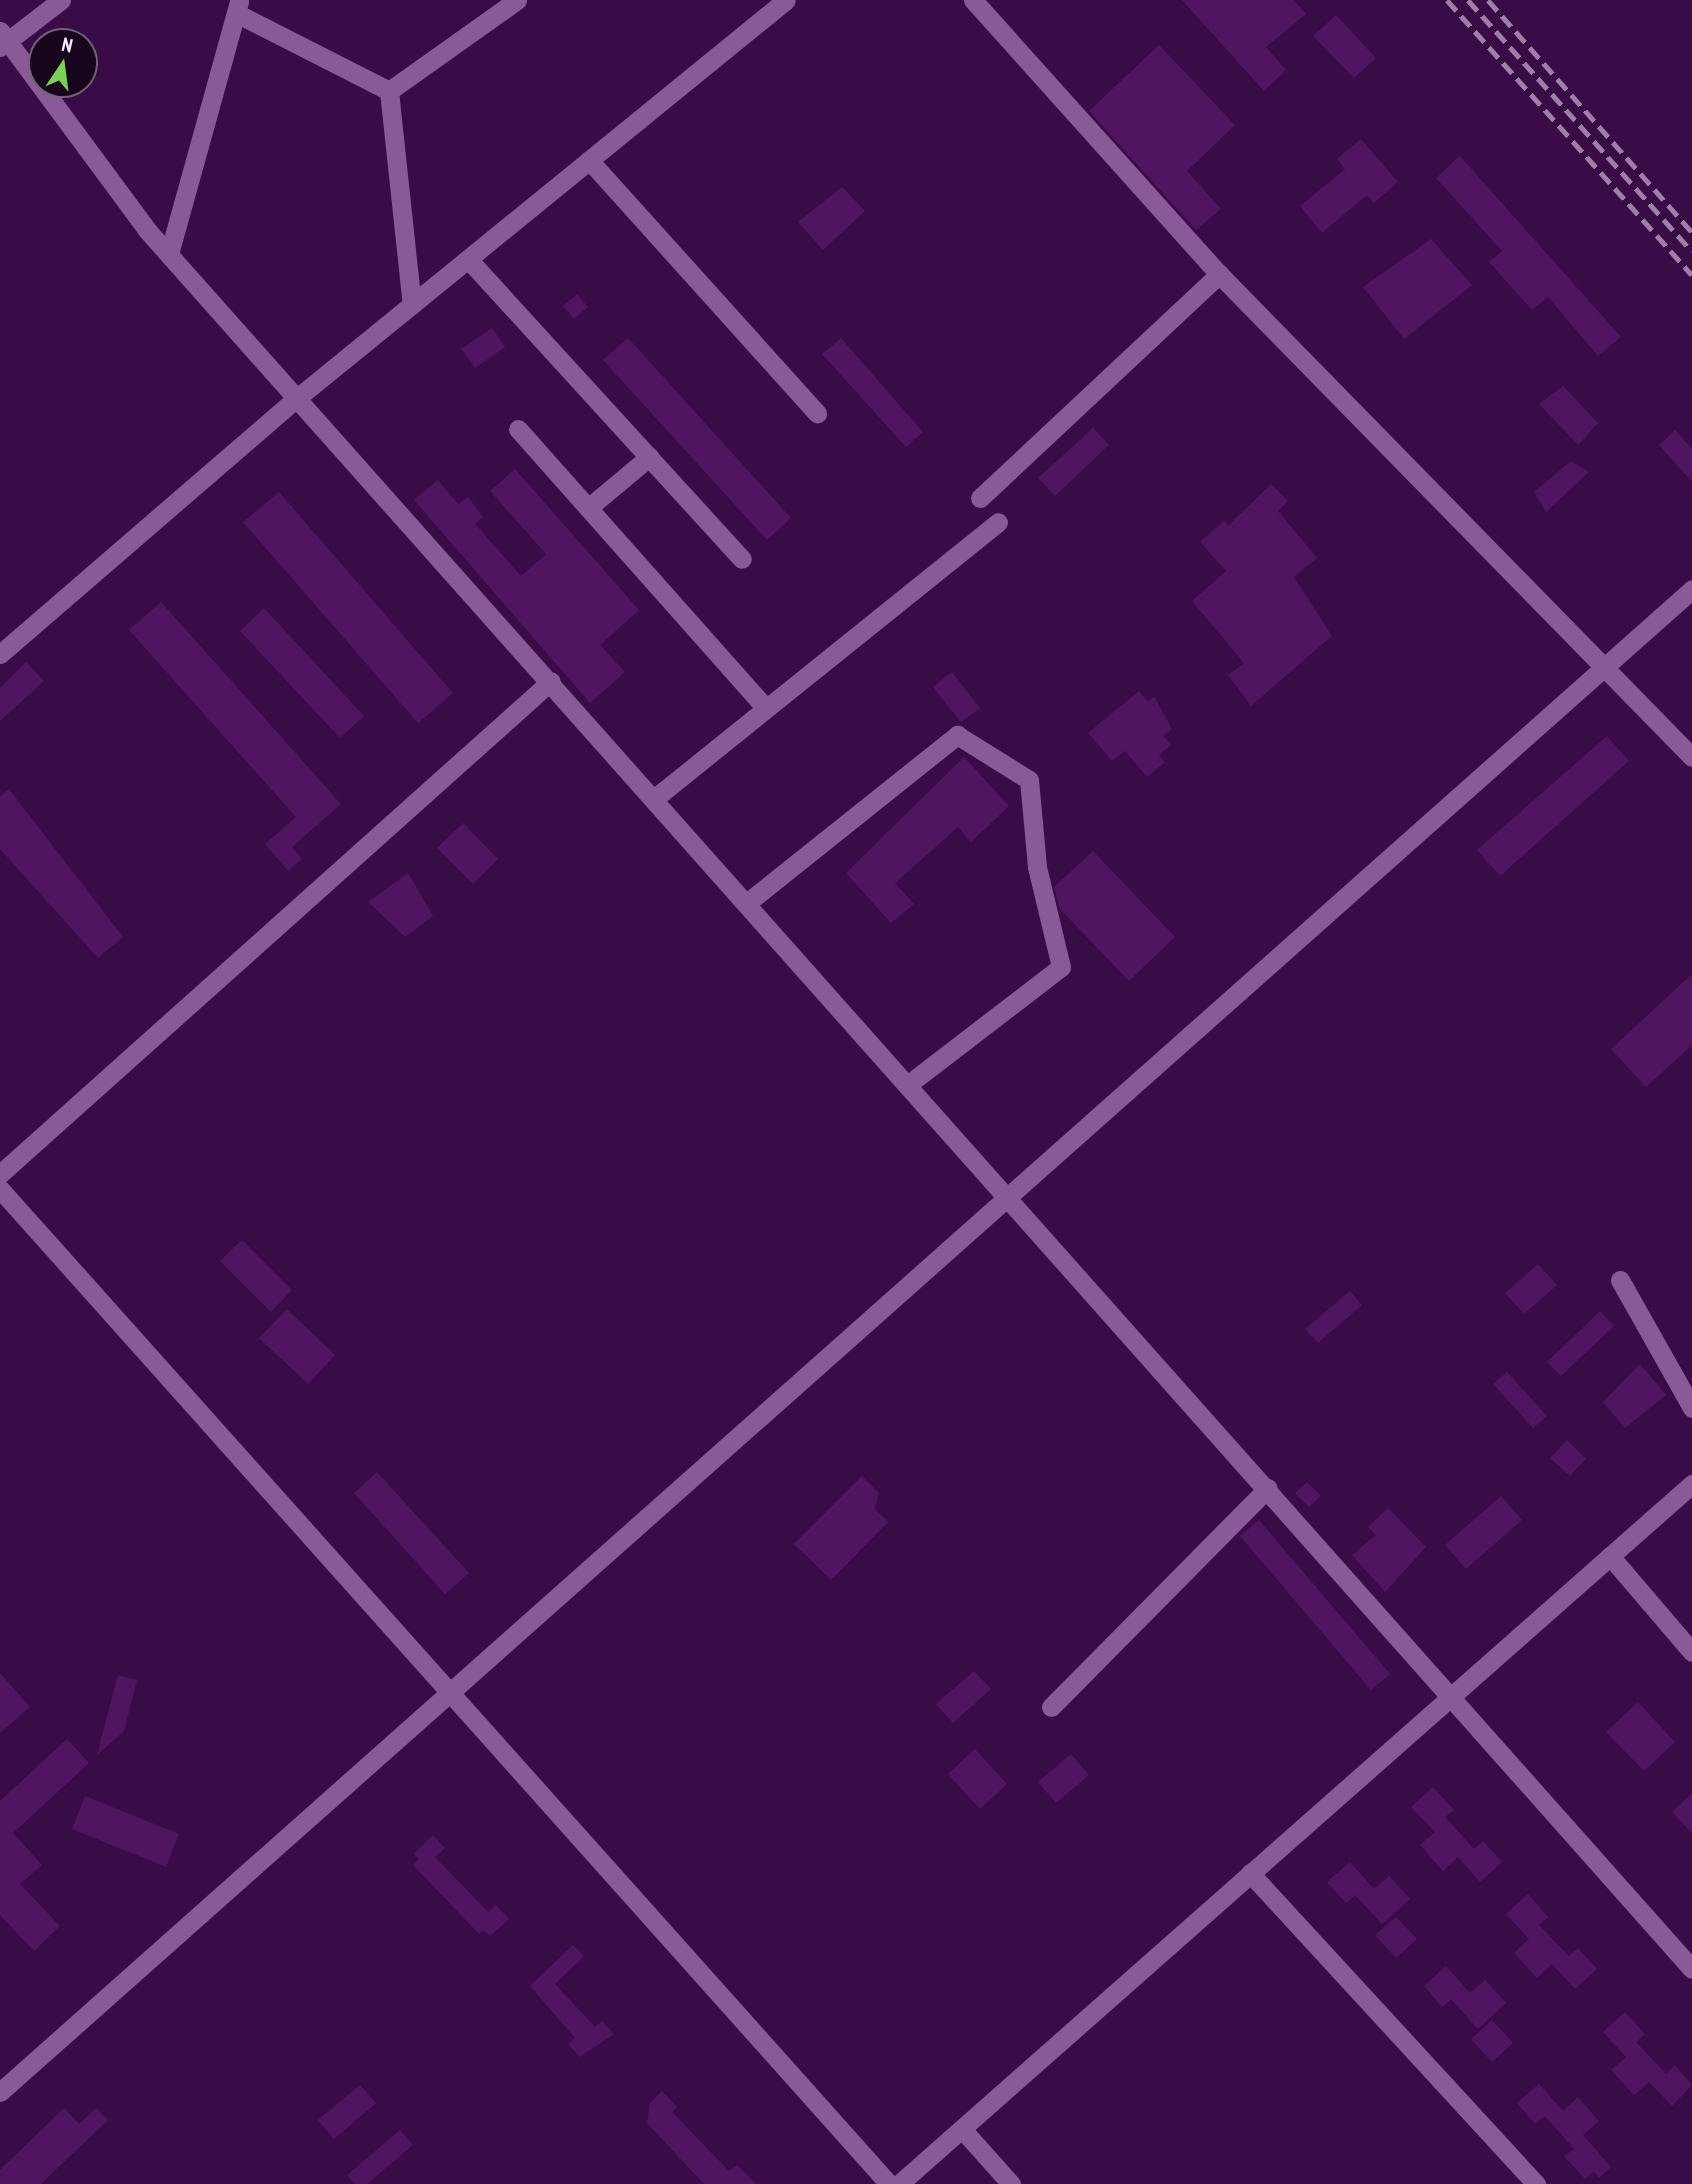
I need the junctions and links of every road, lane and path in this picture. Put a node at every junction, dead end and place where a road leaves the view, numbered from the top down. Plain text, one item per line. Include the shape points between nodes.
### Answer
1 (61, 0) edge
2 (517, 0) edge
3 (786, 0) edge
4 (973, 0) edge
5 (237, 6) edge
6 (2, 40) edge
7 (389, 92) junction
8 (589, 160) junction
9 (169, 254) junction
10 (468, 259) junction
11 (1219, 274) junction
12 (412, 306) junction
13 (298, 398) junction
14 (817, 413) dead end
15 (518, 429) dead end
16 (649, 457) junction
17 (980, 498) dead end
18 (588, 508) junction
19 (998, 522) dead end
20 (742, 559) dead end
21 (1692, 589) edge
22 (0, 654) edge
23 (1606, 665) junction
24 (551, 681) junction
25 (766, 708) junction
26 (1692, 757) edge
27 (655, 798) junction
28 (748, 902) junction
29 (910, 1083) junction
30 (0, 1174) edge
31 (0, 1189) edge
32 (1008, 1192) junction
33 (1620, 1280) dead end
34 (1692, 1408) edge
35 (1692, 1484) edge
36 (1268, 1488) junction
37 (1610, 1556) junction
38 (1692, 1652) edge
39 (447, 1693) junction
40 (1451, 1695) junction
41 (1051, 1707) dead end
42 (1250, 1873) junction
43 (1692, 1969) edge
44 (0, 2092) edge
45 (962, 2129) junction
46 (889, 2184) edge
47 (899, 2184) edge
48 (1011, 2184) edge
49 (1536, 2184) edge

1 - 6 street
2 - 7 street
3 - 8 street
4 - 11 street
5 - 7 street
5 - 9 street
6 - 9 street
7 - 12 street
8 - 10 street
8 - 14 street
9 - 13 street
10 - 12 street
10 - 16 street
11 - 17 street
11 - 23 street
12 - 13 street
13 - 22 street
13 - 24 street
15 - 18 street
16 - 18 street
16 - 20 street
18 - 25 street
19 - 25 street
21 - 23 street
23 - 26 street
23 - 32 street
24 - 27 street
24 - 30 street
25 - 27 street
27 - 28 street
28 - 29 street
28 - 29 street via 957,735 1029,780 1037,867 1061,967
29 - 32 street
31 - 39 street
32 - 36 street
32 - 39 street
33 - 34 street
35 - 37 street
36 - 40 street
36 - 41 street
37 - 38 street
37 - 40 street
39 - 44 street
39 - 46 street
40 - 42 street
40 - 43 street
42 - 45 street
42 - 49 street
45 - 47 street
45 - 48 street

